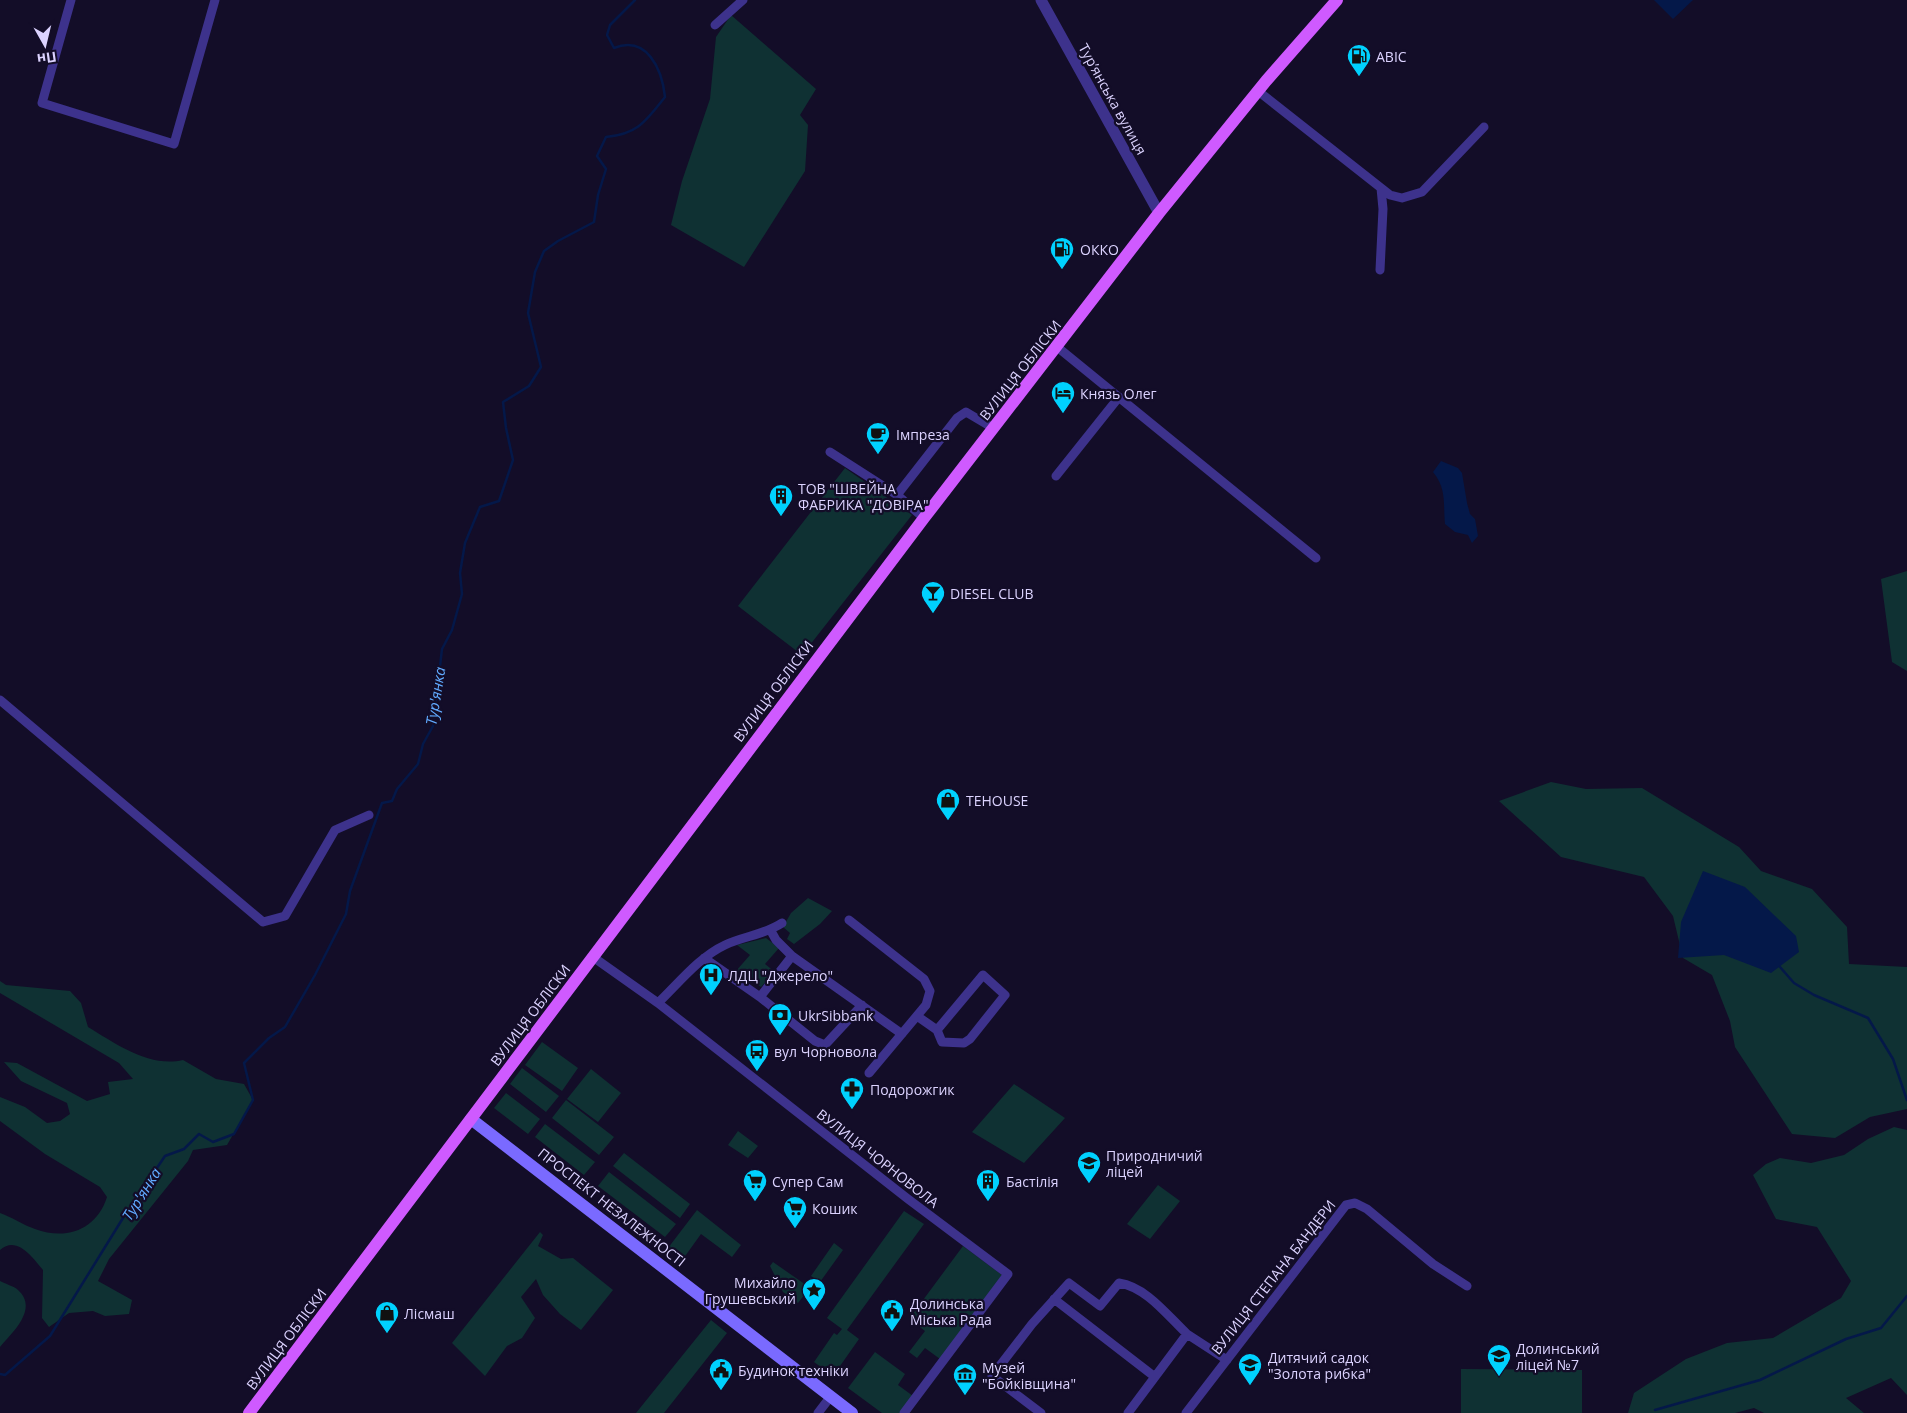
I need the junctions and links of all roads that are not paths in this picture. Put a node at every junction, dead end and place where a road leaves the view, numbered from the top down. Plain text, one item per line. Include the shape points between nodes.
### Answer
1 (71, 0) edge
2 (215, 0) edge
3 (743, 0) edge
4 (1041, 0) edge
5 (1337, 0) edge
6 (715, 25) dead end
7 (1258, 91) junction
8 (1484, 127) dead end
9 (1381, 188) junction
10 (1158, 213) junction
11 (1380, 270) dead end
12 (1056, 346) junction
13 (1118, 397) junction
14 (993, 428) junction
15 (830, 452) dead end
16 (1056, 476) dead end
17 (897, 495) junction
18 (924, 518) junction
19 (1316, 558) dead end
20 (0, 700) edge
21 (369, 815) dead end
22 (848, 920) dead end
23 (782, 923) dead end
24 (771, 930) junction
25 (792, 956) junction
26 (593, 957) junction
27 (704, 958) junction
28 (760, 997) junction
29 (658, 1003) junction
30 (862, 1005) junction
31 (917, 1016) junction
32 (937, 1030) junction
33 (902, 1034) junction
34 (868, 1073) dead end
35 (471, 1119) junction
36 (1467, 1286) dead end
37 (1054, 1299) junction
38 (1187, 1334) junction
39 (1227, 1360) junction
40 (1155, 1377) junction
41 (831, 1396) junction
42 (249, 1413) edge
43 (818, 1413) edge
44 (852, 1413) edge
45 (904, 1413) edge
46 (1041, 1413) edge
47 (1128, 1413) edge
48 (1186, 1413) edge

1 - 2 street via 42,103 174,144
3 - 6 street
4 - 10 street, Турʼянська вулиця
5 - 7 main road, ВУЛИЦЯ ОБЛІСКИ
7 - 9 street
7 - 10 main road, ВУЛИЦЯ ОБЛІСКИ
8 - 9 street via 1422,192 1402,198
9 - 11 street
10 - 12 main road, ВУЛИЦЯ ОБЛІСКИ
12 - 13 street
12 - 14 main road, ВУЛИЦЯ ОБЛІСКИ
13 - 16 street
13 - 19 street
14 - 17 street via 966,412 957,418
14 - 18 main road, ВУЛИЦЯ ОБЛІСКИ
15 - 17 street
17 - 18 street
18 - 26 main road, ВУЛИЦЯ ОБЛІСКИ
20 - 21 street via 263,922 286,916 335,830
22 - 31 street via 927,982 930,996
23 - 24 street
24 - 25 street
24 - 27 street via 723,946
25 - 28 street
25 - 30 street
26 - 29 street, ВУЛИЦЯ ЧОРНОВОЛА
26 - 35 main road, ВУЛИЦЯ ОБЛІСКИ
27 - 28 street
27 - 29 street
28 - 30 street via 815,1041 825,1045
29 - 45 street, ВУЛИЦЯ ЧОРНОВОЛА via 1008,1274
30 - 33 street
31 - 32 street
31 - 33 street
32 - 32 street via 983,975 1005,995 964,1043 942,1042
33 - 34 street
35 - 41 main road, ПРОСПЕКТ НЕЗАЛЕЖНОСТІ
35 - 42 main road, ВУЛИЦЯ ОБЛІСКИ
36 - 39 street, ВУЛИЦЯ СТЕПАНА БАНДЕРИ via 1434,1264 1367,1209 1355,1203 1346,1205
37 - 38 street via 1069,1283 1100,1306 1119,1283 1131,1284
37 - 40 street
37 - 46 street via 992,1376
38 - 39 street
38 - 40 street
39 - 48 street, ВУЛИЦЯ СТЕПАНА БАНДЕРИ
40 - 47 street
41 - 43 street
41 - 44 main road, ПРОСПЕКТ НЕЗАЛЕЖНОСТІ

